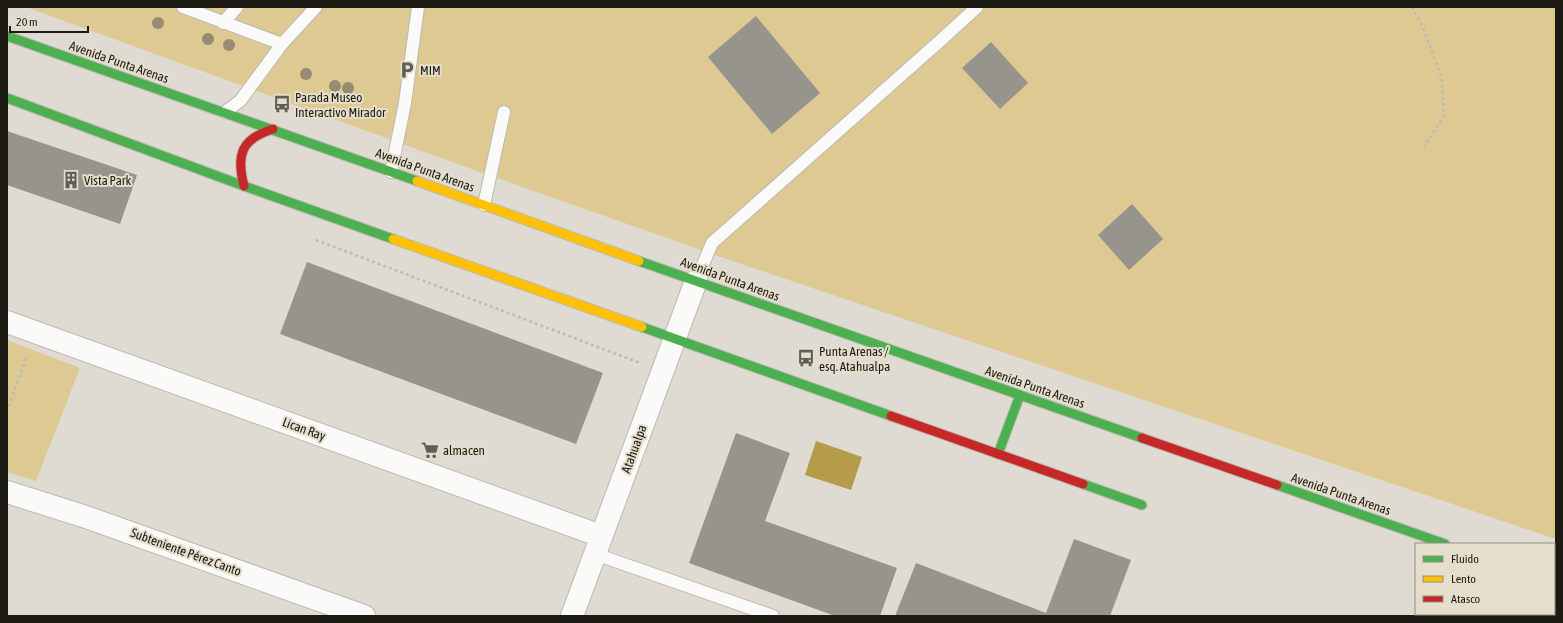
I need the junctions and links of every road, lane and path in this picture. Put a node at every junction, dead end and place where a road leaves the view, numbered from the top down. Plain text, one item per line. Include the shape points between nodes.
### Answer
1 (183, 7) edge
2 (237, 7) edge
3 (316, 7) edge
4 (418, 7) edge
5 (977, 7) edge
6 (1412, 7) edge
7 (223, 23) junction
8 (7, 36) edge
9 (282, 44) junction
10 (7, 98) edge
11 (225, 112) junction
12 (504, 112) dead end
13 (273, 129) junction
14 (1424, 147) dead end
15 (391, 172) junction
16 (244, 186) junction
17 (484, 205) junction
18 (312, 238) dead end
19 (696, 282) junction
20 (7, 322) edge
21 (35, 332) junction
22 (674, 338) junction
23 (663, 372) junction
24 (1020, 395) junction
25 (7, 412) edge
26 (998, 454) junction
27 (7, 492) edge
28 (1142, 505) dead end
29 (1441, 543) edge
30 (598, 545) junction
31 (364, 616) edge
32 (572, 616) edge
33 (773, 616) edge

1 - 7 lane
2 - 7 lane
3 - 9 lane
4 - 15 lane via 405,103
5 - 19 lane via 712,243
6 - 14 path via 1424,30 1442,79 1444,115
7 - 9 lane
8 - 11 main road, Avenida Punta Arenas
9 - 11 lane via 240,100
10 - 16 main road
11 - 13 main road, Avenida Punta Arenas
12 - 17 lane
13 - 15 main road, Avenida Punta Arenas
13 - 16 main road via 254,137 242,153 240,168
15 - 17 main road, Avenida Punta Arenas
16 - 22 main road
17 - 19 main road, Avenida Punta Arenas
18 - 23 path
19 - 22 street, Atahualpa
19 - 24 main road, Avenida Punta Arenas
20 - 21 street, Lican Ray
21 - 25 path
21 - 30 street, Lican Ray
22 - 23 street, Atahualpa
22 - 26 main road
23 - 30 street, Atahualpa
24 - 26 main road
24 - 29 main road, Avenida Punta Arenas
26 - 28 main road
27 - 31 street, Subteniente Pérez Canto via 83,516
30 - 32 street, Atahualpa
30 - 33 lane

